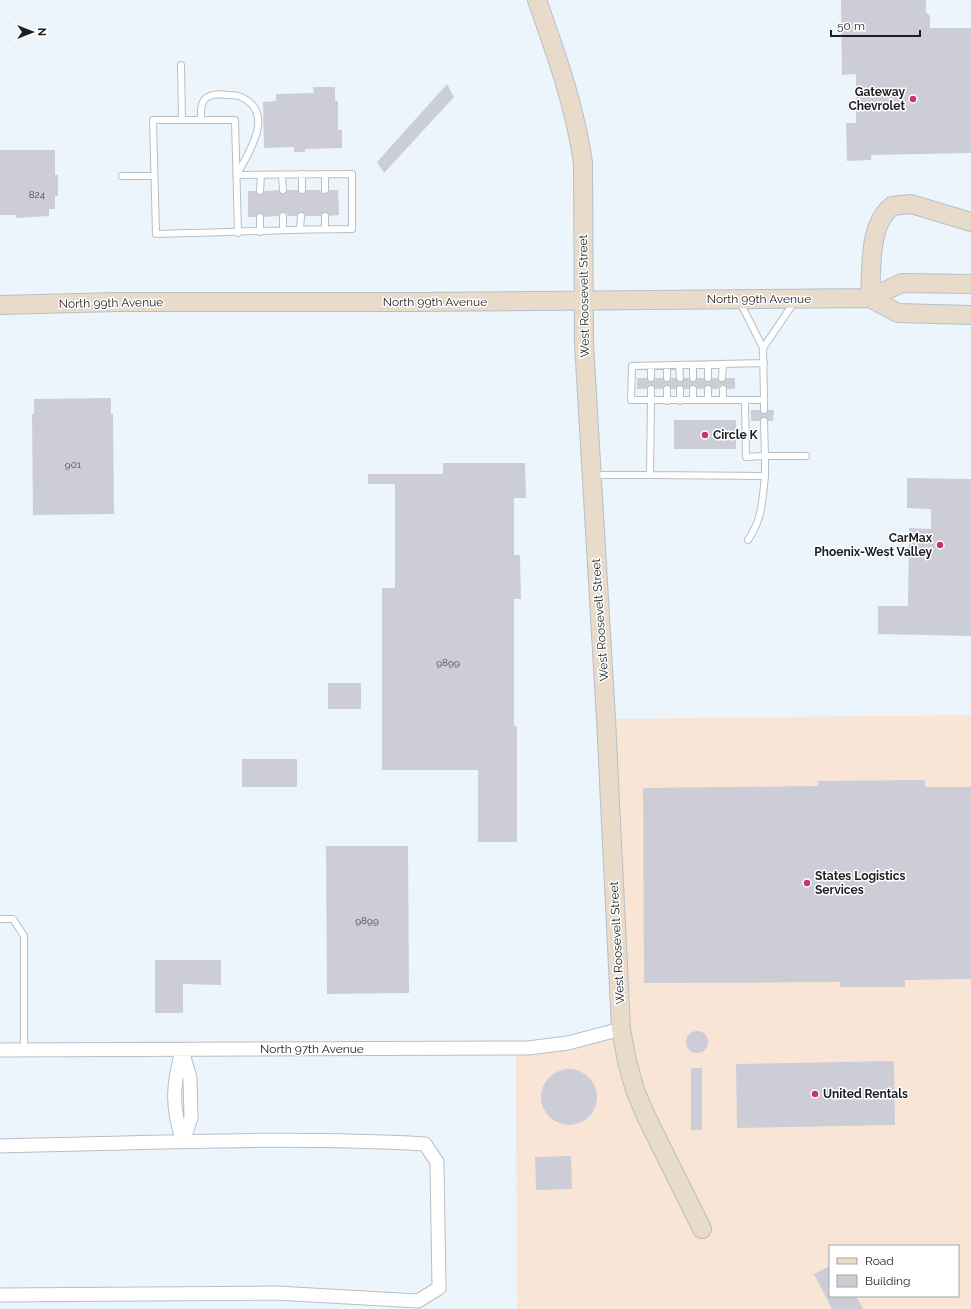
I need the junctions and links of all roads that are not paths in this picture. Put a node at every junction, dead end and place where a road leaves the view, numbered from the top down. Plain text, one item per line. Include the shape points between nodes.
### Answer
1 (537, 0) edge
2 (181, 65) dead end
3 (182, 120) junction
4 (201, 120) junction
5 (302, 174) junction
6 (325, 174) junction
7 (237, 175) junction
8 (260, 175) junction
9 (282, 175) junction
10 (122, 176) dead end
11 (153, 176) junction
12 (283, 190) dead end
13 (302, 190) dead end
14 (325, 190) dead end
15 (260, 191) dead end
16 (283, 216) dead end
17 (301, 216) dead end
18 (325, 216) dead end
19 (260, 217) dead end
20 (971, 222) edge
21 (325, 229) junction
22 (283, 230) junction
23 (300, 230) junction
24 (260, 232) junction
25 (238, 233) junction
26 (971, 284) edge
27 (797, 298) junction
28 (870, 298) junction
29 (739, 299) junction
30 (584, 300) junction
31 (0, 305) edge
32 (971, 315) edge
33 (763, 348) junction
34 (764, 363) junction
35 (708, 364) junction
36 (723, 364) junction
37 (667, 365) junction
38 (680, 365) junction
39 (692, 365) junction
40 (651, 366) junction
41 (651, 378) dead end
42 (667, 378) dead end
43 (680, 378) dead end
44 (693, 378) dead end
45 (708, 378) dead end
46 (722, 378) dead end
47 (651, 389) dead end
48 (667, 389) dead end
49 (680, 389) dead end
50 (693, 389) dead end
51 (708, 389) dead end
52 (723, 389) dead end
53 (651, 400) junction
54 (694, 400) junction
55 (708, 400) junction
56 (723, 400) junction
57 (745, 400) junction
58 (764, 400) junction
59 (667, 401) junction
60 (680, 401) junction
61 (764, 410) dead end
62 (764, 421) dead end
63 (765, 456) junction
64 (806, 456) dead end
65 (591, 475) junction
66 (650, 475) junction
67 (764, 476) junction
68 (748, 540) dead end
69 (0, 919) edge
70 (621, 1029) junction
71 (0, 1050) edge
72 (24, 1050) junction
73 (182, 1050) junction
74 (183, 1142) junction
75 (0, 1146) edge
76 (702, 1229) dead end
77 (0, 1295) edge

1 - 30 street, West Roosevelt Street via 568,91 579,134 583,163
2 - 3 lane
3 - 4 lane
3 - 11 lane via 153,120
4 - 7 lane via 236,120
4 - 7 lane via 202,104 212,94 239,95 258,111 257,134
5 - 6 lane
5 - 9 lane
5 - 13 lane
6 - 14 lane
6 - 21 lane via 352,174 352,229
7 - 8 lane
7 - 25 lane
8 - 9 lane
8 - 15 lane
9 - 12 lane
10 - 11 lane
11 - 25 lane via 156,234
16 - 22 lane
17 - 23 lane
18 - 21 lane
19 - 24 lane
20 - 28 street via 911,204 892,206 880,219 875,230
21 - 23 lane
22 - 23 lane
22 - 24 lane
24 - 25 lane
26 - 28 street, North 99th Avenue via 902,282
27 - 28 street, North 99th Avenue
27 - 29 street, North 99th Avenue
27 - 33 lane
28 - 32 street, North 99th Avenue via 898,313
29 - 30 street, North 99th Avenue
29 - 33 lane
30 - 31 street, North 99th Avenue
30 - 65 street, West Roosevelt Street
33 - 34 lane
34 - 36 lane
34 - 58 lane
35 - 36 lane
35 - 39 lane
35 - 45 lane
36 - 46 lane
37 - 38 lane
37 - 40 lane
37 - 42 lane
38 - 39 lane
38 - 43 lane
39 - 44 lane
40 - 41 lane
40 - 53 lane via 632,366 631,400
47 - 53 lane
48 - 59 lane
49 - 60 lane
50 - 54 lane
51 - 55 lane
52 - 56 lane
53 - 59 lane
53 - 66 lane
54 - 55 lane
54 - 60 lane
55 - 56 lane
56 - 57 lane
57 - 58 lane
57 - 63 lane via 746,457
58 - 61 lane
59 - 60 lane
62 - 63 lane
63 - 64 lane
63 - 67 lane
65 - 66 lane
65 - 70 street, West Roosevelt Street
66 - 67 lane
67 - 68 lane via 762,512
69 - 72 lane via 14,920 24,936
70 - 73 street, North 97th Avenue via 568,1043 528,1048
70 - 76 street, West Roosevelt Street via 627,1061 638,1096
71 - 72 street, North 97th Avenue
72 - 73 street, North 97th Avenue
73 - 74 street via 190,1078 191,1111
74 - 75 street
74 - 77 street via 380,1141 425,1144 437,1162 439,1288 418,1301 276,1293

